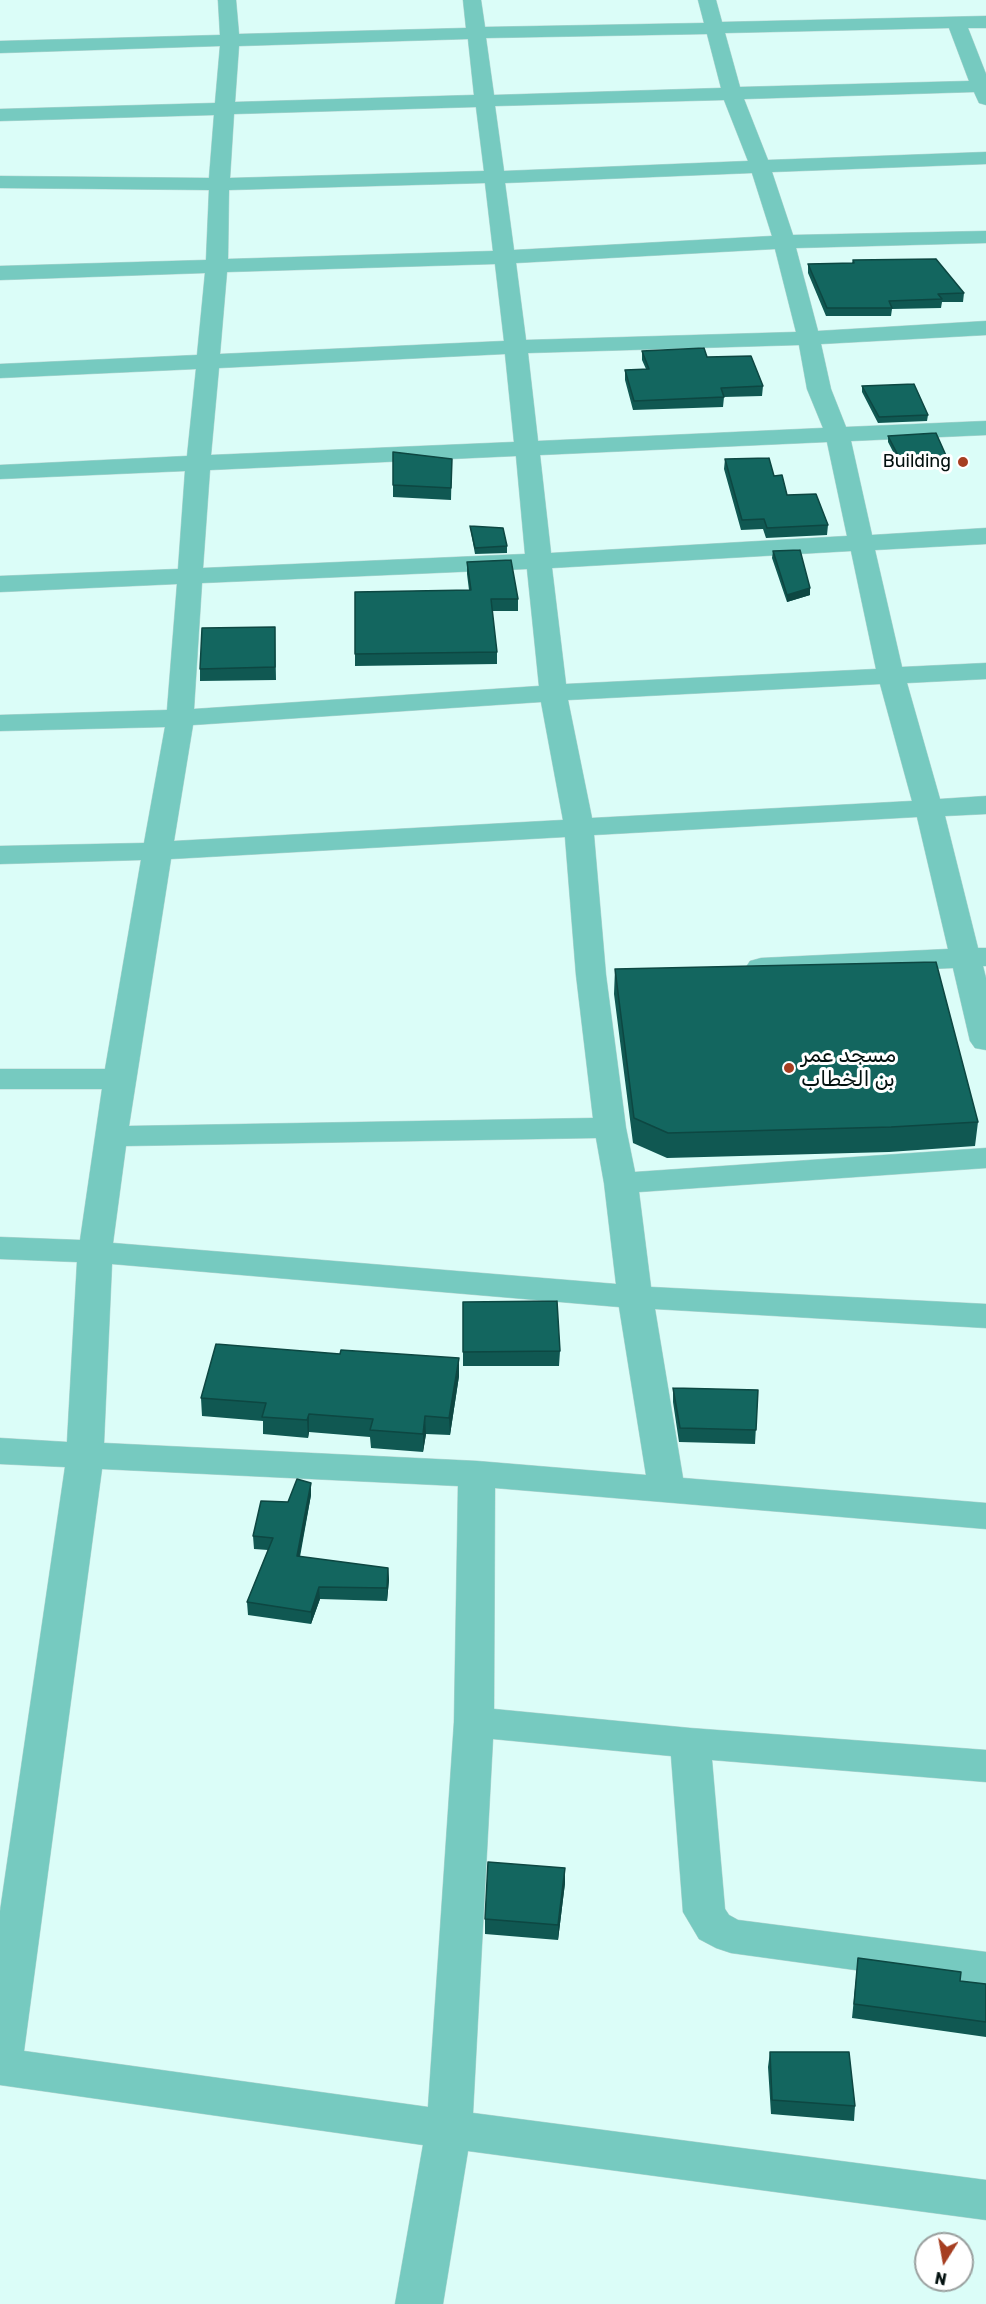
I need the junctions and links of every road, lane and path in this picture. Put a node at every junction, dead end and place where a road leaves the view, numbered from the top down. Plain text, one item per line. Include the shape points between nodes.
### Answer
1 (227, 0) edge
2 (472, 0) edge
3 (707, 0) edge
4 (956, 22) junction
5 (986, 22) edge
6 (715, 27) junction
7 (475, 33) junction
8 (230, 40) junction
9 (0, 47) edge
10 (984, 90) edge
11 (732, 94) junction
12 (485, 100) junction
13 (226, 108) junction
14 (0, 115) edge
15 (986, 158) edge
16 (760, 166) junction
17 (495, 177) junction
18 (0, 182) edge
19 (219, 184) junction
20 (986, 237) edge
21 (784, 242) junction
22 (503, 257) junction
23 (217, 265) junction
24 (0, 273) edge
25 (986, 328) edge
26 (809, 338) junction
27 (516, 348) junction
28 (209, 362) junction
29 (0, 371) edge
30 (986, 428) edge
31 (837, 434) junction
32 (525, 448) junction
33 (198, 463) junction
34 (0, 472) edge
35 (986, 536) edge
36 (861, 543) junction
37 (537, 561) junction
38 (191, 576) junction
39 (0, 584) edge
40 (986, 671) edge
41 (891, 676) junction
42 (553, 693) junction
43 (180, 718) junction
44 (0, 723) edge
45 (986, 805) edge
46 (929, 808) junction
47 (579, 827) junction
48 (157, 851) junction
49 (0, 855) edge
50 (975, 957) edge
51 (731, 968) edge
52 (986, 1041) edge
53 (119, 1079) junction
54 (0, 1080) edge
55 (610, 1128) junction
56 (112, 1136) junction
57 (986, 1158) edge
58 (621, 1183) junction
59 (0, 1248) edge
60 (95, 1252) junction
61 (635, 1297) junction
62 (986, 1316) edge
63 (0, 1451) edge
64 (85, 1455) junction
65 (477, 1474) junction
66 (667, 1491) junction
67 (986, 1516) edge
68 (474, 1722) junction
69 (690, 1743) junction
70 (986, 1766) edge
71 (986, 1970) edge
72 (0, 2066) edge
73 (449, 2129) junction
74 (986, 2200) edge
75 (419, 2304) edge

1 - 8 street
2 - 7 street
3 - 6 street
4 - 5 street
4 - 6 street via 856,16
4 - 10 street
6 - 7 street
6 - 11 street
7 - 8 street
7 - 12 street
8 - 9 street
8 - 13 street
10 - 11 street
11 - 12 street
11 - 16 street
12 - 13 street
12 - 17 street
13 - 14 street
13 - 19 street
15 - 16 street
16 - 17 street
16 - 21 street
17 - 19 street
17 - 22 street
18 - 19 street
19 - 23 street
20 - 21 street
21 - 22 street
21 - 26 street
22 - 23 street
22 - 27 street
23 - 24 street
23 - 28 street
25 - 26 street
26 - 27 street
26 - 31 street via 819,389
27 - 28 street
27 - 32 street
28 - 29 street
28 - 33 street
30 - 31 street
31 - 32 street
31 - 36 street
32 - 33 street
32 - 37 street
33 - 34 street
33 - 38 street
35 - 36 street
36 - 37 street
36 - 41 street
37 - 38 street
37 - 42 street
38 - 39 street
38 - 43 street
40 - 41 street
41 - 42 street
41 - 46 street
42 - 43 street
42 - 47 street
43 - 44 street
43 - 48 street
45 - 46 street
46 - 47 street
46 - 50 street
47 - 48 street
47 - 55 street via 603,974
48 - 49 street
48 - 53 street
50 - 51 street
50 - 52 street
53 - 54 street
53 - 56 street
55 - 56 street
55 - 58 street
56 - 60 street
57 - 58 street
58 - 61 street
59 - 60 street
60 - 61 street
60 - 64 street
61 - 62 street
61 - 66 street
63 - 64 street
64 - 65 street
64 - 72 street
65 - 66 street
65 - 68 street
66 - 67 street
68 - 69 street
68 - 73 street
69 - 70 street
69 - 71 street via 704,1912 714,1927 732,1936
72 - 73 street
73 - 74 street
73 - 75 street

